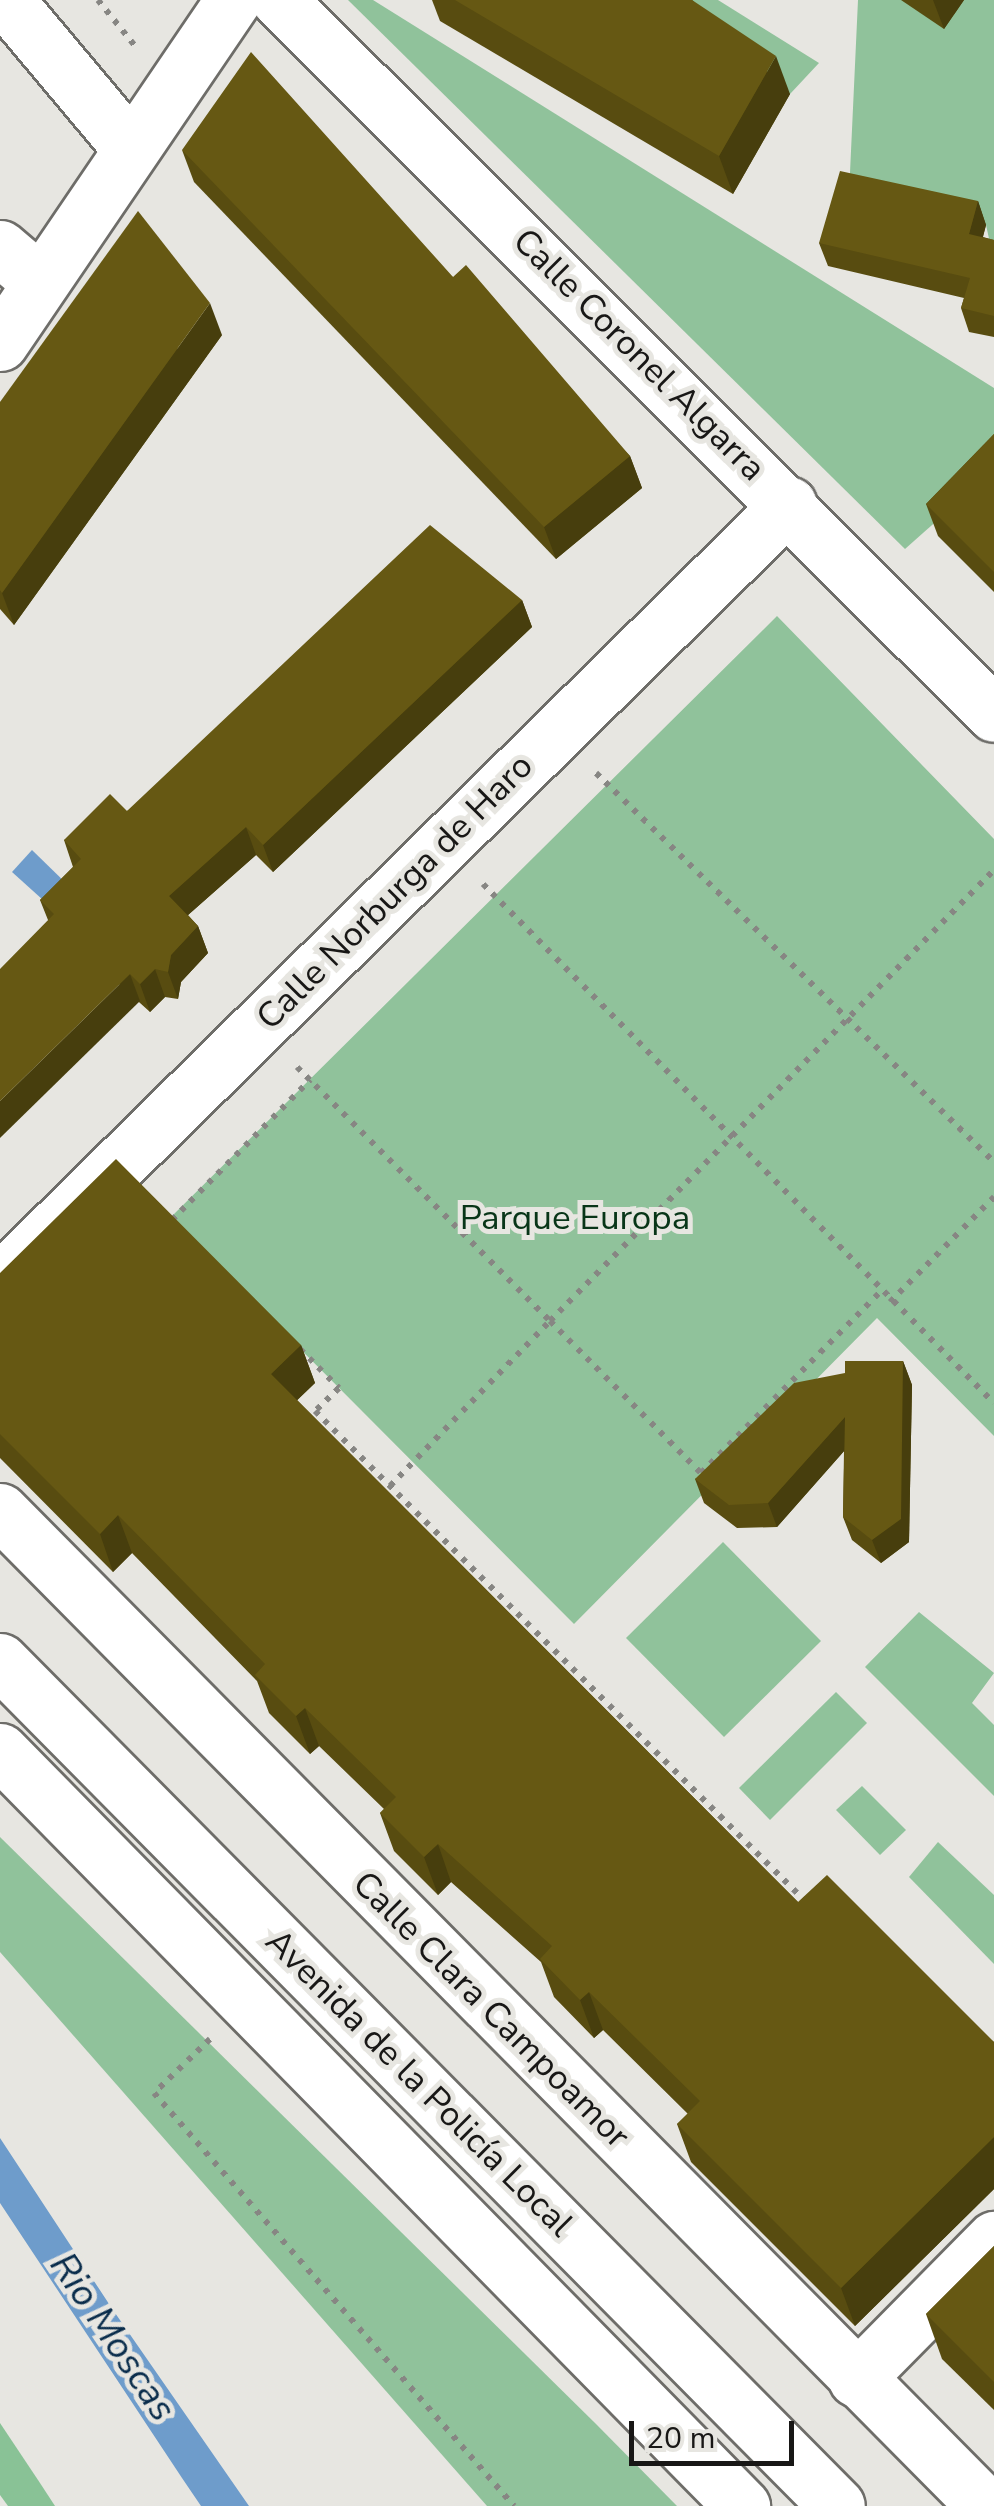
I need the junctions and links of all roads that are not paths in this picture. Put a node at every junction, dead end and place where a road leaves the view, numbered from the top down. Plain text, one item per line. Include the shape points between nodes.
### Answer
1 (6, 0) edge
2 (233, 0) edge
3 (280, 0) edge
4 (130, 148) junction
5 (20, 265) edge
6 (0, 342) edge
7 (790, 504) junction
8 (994, 714) edge
9 (0, 1280) edge
10 (0, 1511) edge
11 (0, 1661) edge
12 (0, 1751) edge
13 (994, 2239) edge
14 (856, 2379) junction
15 (742, 2506) edge
16 (837, 2506) edge
17 (985, 2506) edge

1 - 4 street
2 - 4 street
3 - 7 street, Calle Coronel Algarra
4 - 5 street
5 - 6 street
7 - 8 street, Calle Coronel Algarra
7 - 9 street, Calle Norburga de Haro
10 - 14 street, Calle Clara Campoamor
11 - 16 street, Avenida de la Policía Local
12 - 15 street, Avenida de la Policía Local
13 - 14 street
14 - 17 street, Calle Clara Campoamor

